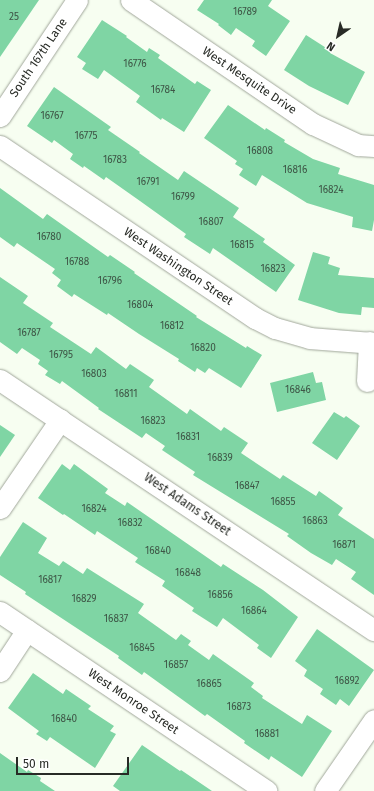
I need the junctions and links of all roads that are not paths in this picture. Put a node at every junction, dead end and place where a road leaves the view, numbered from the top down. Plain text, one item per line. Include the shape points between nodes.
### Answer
1 (77, 0) edge
2 (131, 0) edge
3 (0, 116) edge
4 (0, 146) edge
5 (374, 146) edge
6 (371, 342) edge
7 (0, 380) edge
8 (367, 381) dead end
9 (60, 420) junction
10 (0, 508) edge
11 (0, 612) edge
12 (27, 630) junction
13 (374, 630) edge
14 (0, 671) edge
15 (374, 720) edge
16 (266, 791) edge
17 (325, 791) edge

1 - 3 street, South 167th Lane
2 - 5 street, West Mesquite Drive via 313,124 358,145
4 - 6 street, West Washington Street via 255,318 275,328 310,338
6 - 8 street
7 - 9 street, West Adams Street
9 - 10 street
9 - 13 street, West Adams Street
11 - 12 street, West Monroe Street
12 - 14 street
12 - 16 street, West Monroe Street
15 - 17 street

